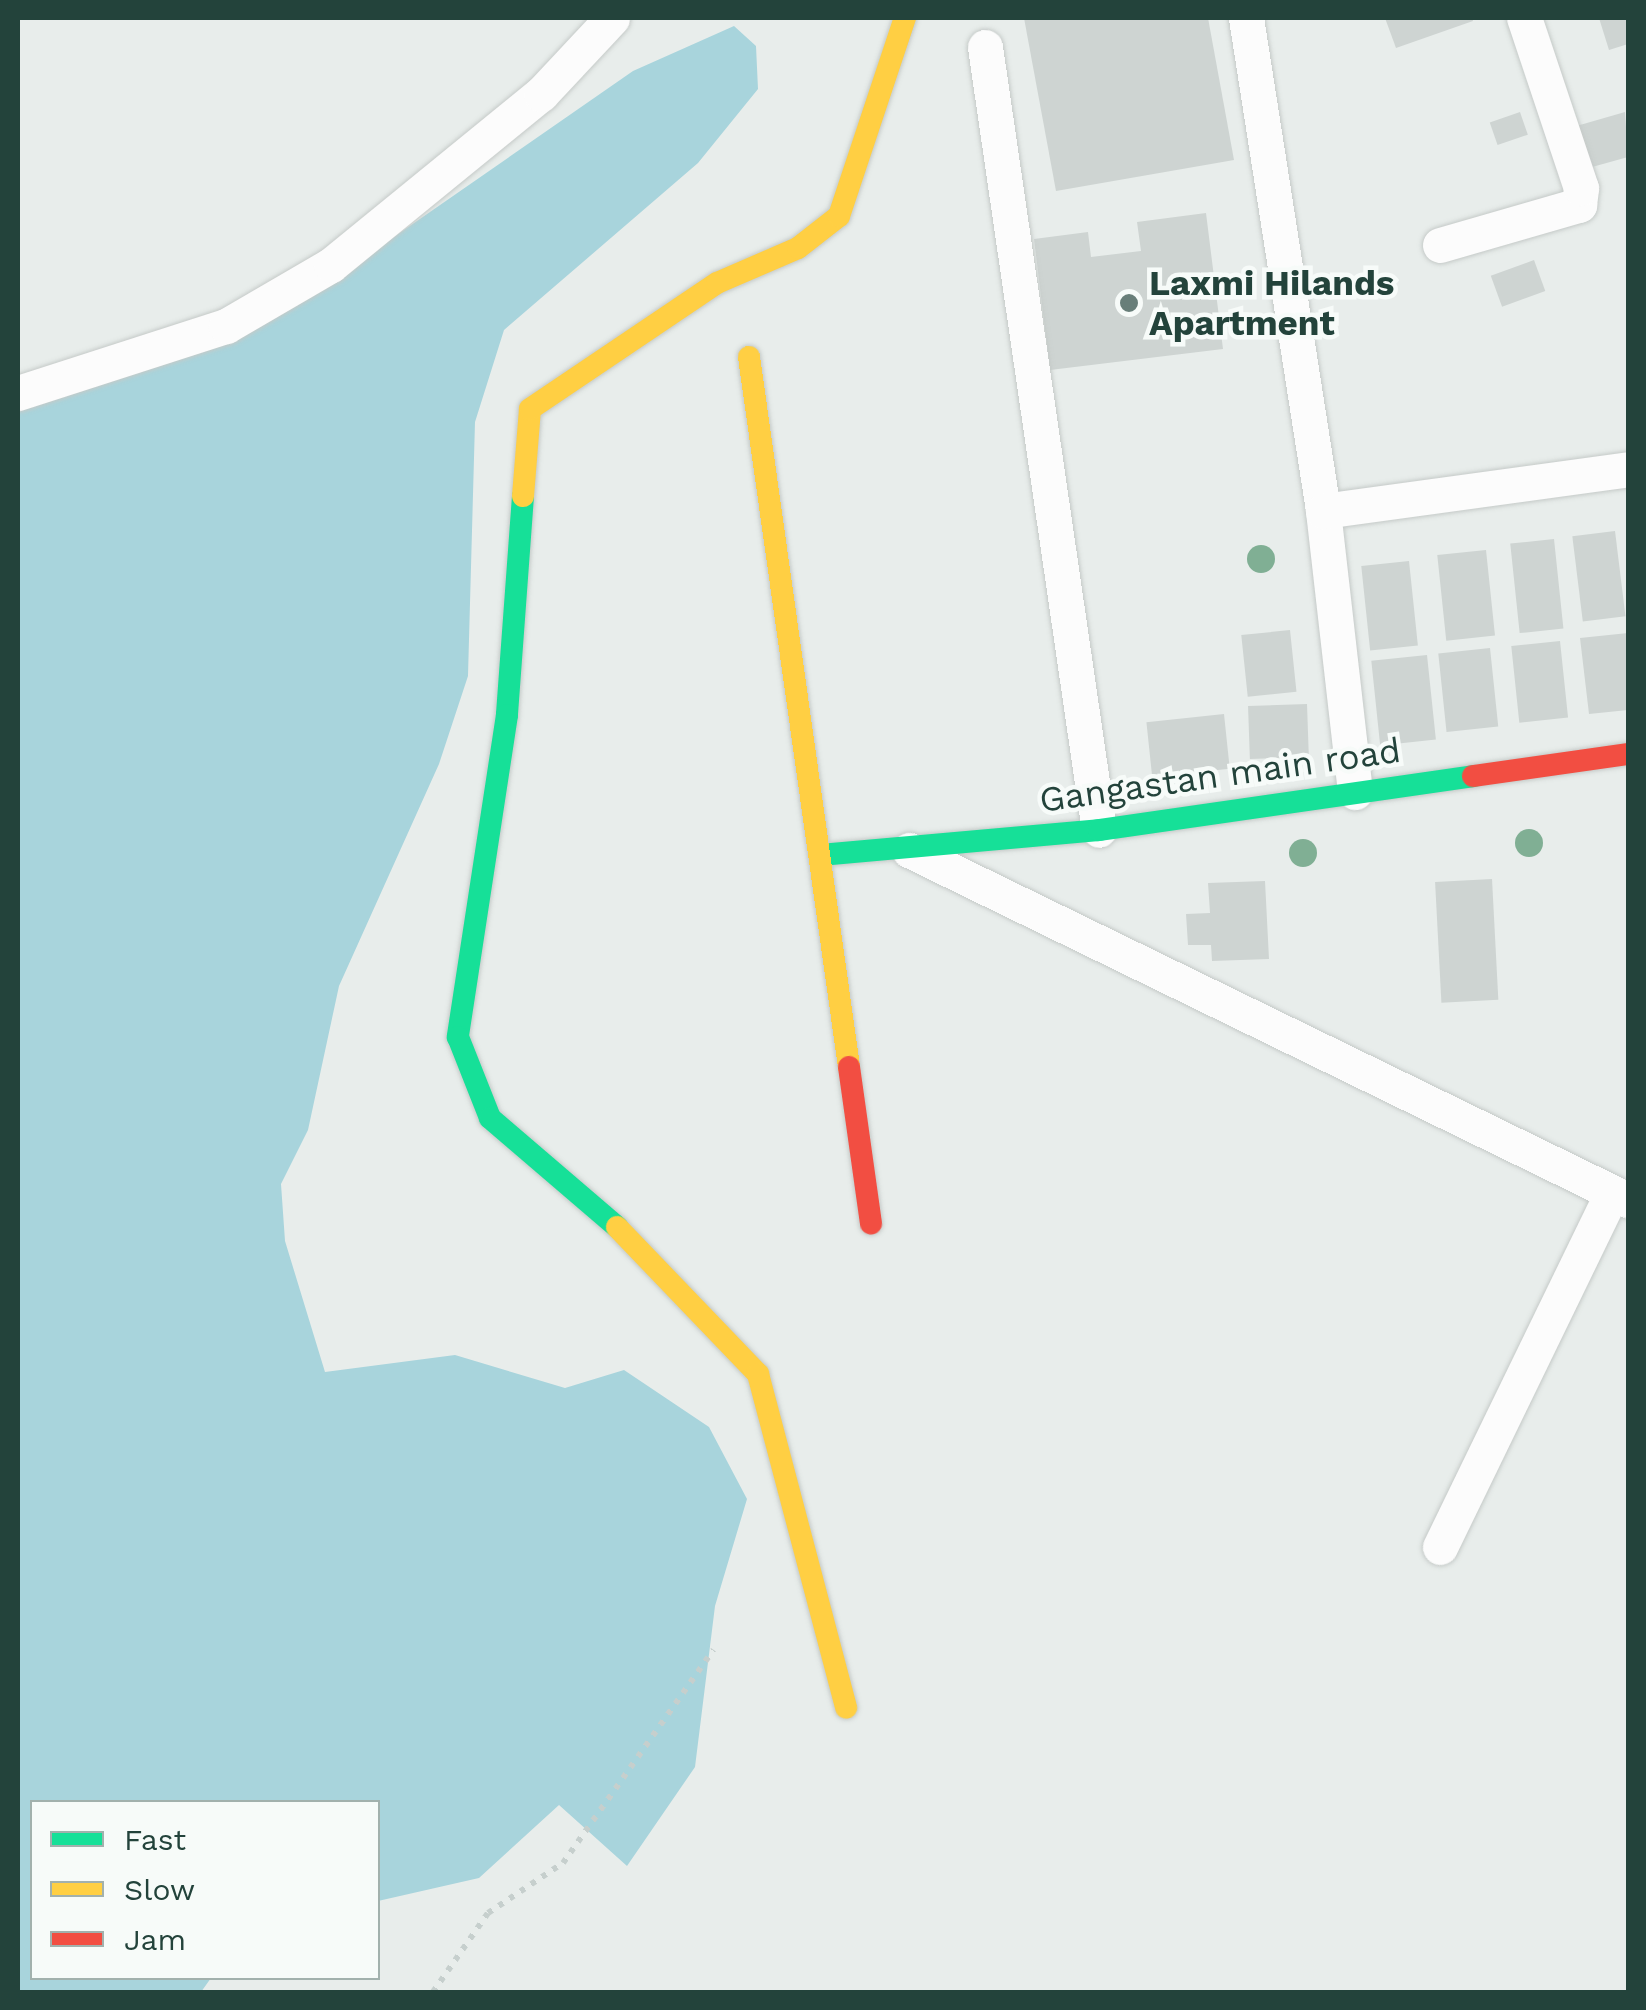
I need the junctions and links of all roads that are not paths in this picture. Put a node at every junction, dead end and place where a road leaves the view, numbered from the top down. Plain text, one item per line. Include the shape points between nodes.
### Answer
1 (612, 18) edge
2 (905, 18) edge
3 (1246, 18) edge
4 (1524, 18) edge
5 (985, 47) dead end
6 (1440, 245) dead end
7 (749, 358) dead end
8 (18, 393) edge
9 (1628, 469) edge
10 (1323, 511) junction
11 (1628, 754) edge
12 (1355, 792) junction
13 (1099, 830) junction
14 (909, 850) junction
15 (820, 855) junction
16 (1620, 1196) edge
17 (871, 1222) dead end
18 (1440, 1547) dead end
19 (846, 1708) dead end

1 - 8 street via 540,94 331,266 226,326
2 - 19 street via 839,216 798,248 717,283 530,410 507,715 458,1037 490,1118 598,1207 758,1374
3 - 10 street
4 - 6 street via 1582,188 1579,205
5 - 13 street
7 - 15 street
9 - 10 street
10 - 12 street
11 - 12 street, Gangastan main road
12 - 13 street, Gangastan main road
13 - 14 street, Gangastan main road
14 - 15 street, Gangastan main road
14 - 16 street
15 - 17 street
16 - 18 street

